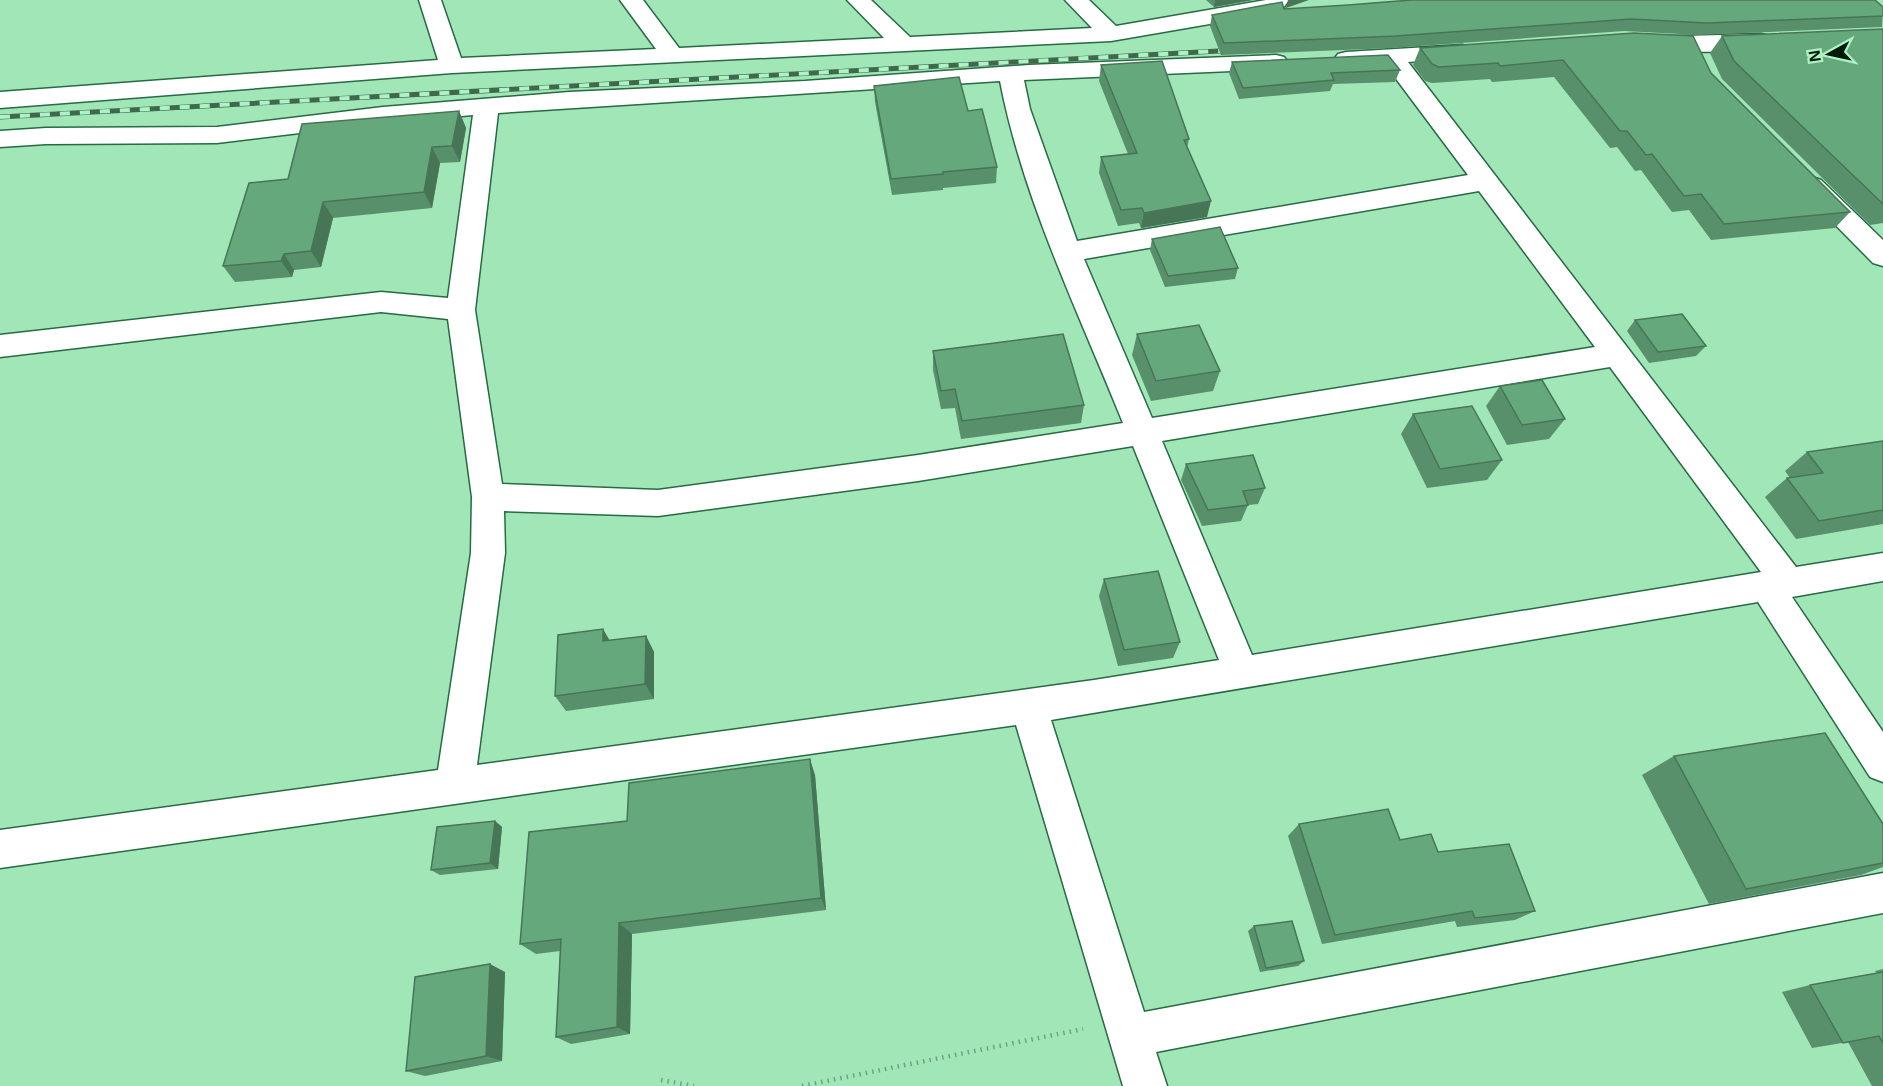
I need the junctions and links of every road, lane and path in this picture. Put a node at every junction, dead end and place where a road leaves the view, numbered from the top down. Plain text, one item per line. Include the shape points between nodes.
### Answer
1 (430, 0) edge
2 (631, 0) edge
3 (858, 0) edge
4 (1076, 0) edge
5 (1278, 0) edge
6 (1111, 34) junction
7 (1624, 40) edge
8 (1779, 41) edge
9 (904, 44) junction
10 (1693, 44) junction
11 (1485, 50) edge
12 (674, 57) junction
13 (1392, 57) junction
14 (452, 66) junction
15 (1703, 68) edge
16 (1011, 74) junction
17 (0, 100) edge
18 (486, 107) junction
19 (0, 139) edge
20 (1798, 172) edge
21 (1485, 181) junction
22 (1067, 252) junction
23 (1883, 256) edge
24 (461, 310) junction
25 (0, 346) edge
26 (1617, 355) junction
27 (1142, 431) junction
28 (488, 497) junction
29 (1883, 567) edge
30 (1777, 584) junction
31 (1242, 672) junction
32 (1029, 706) junction
33 (1883, 764) edge
34 (455, 785) junction
35 (0, 849) edge
36 (1883, 893) edge
37 (1127, 1028) junction
38 (661, 1080) dead end
39 (694, 1086) edge
40 (802, 1086) edge
41 (1145, 1086) edge

1 - 14 street
2 - 12 street
3 - 9 street
4 - 6 street
5 - 6 street via 1272,6
6 - 9 street
7 - 10 street
8 - 10 street
9 - 12 street
10 - 15 street
11 - 13 street
12 - 14 street
13 - 16 street
13 - 21 street
14 - 17 street
16 - 18 street
16 - 22 street via 1018,109
18 - 19 street via 217,135
18 - 24 street
20 - 23 street
21 - 22 street
21 - 26 street
22 - 27 street
24 - 25 street via 381,302
24 - 28 street
26 - 27 street
26 - 30 street
27 - 28 street via 918,468 658,503
27 - 31 street
28 - 34 street via 488,553
29 - 30 street
30 - 31 street
30 - 33 street
31 - 32 street
32 - 34 street
32 - 37 street
34 - 35 street
36 - 37 street
37 - 40 path
37 - 41 street
38 - 39 path

